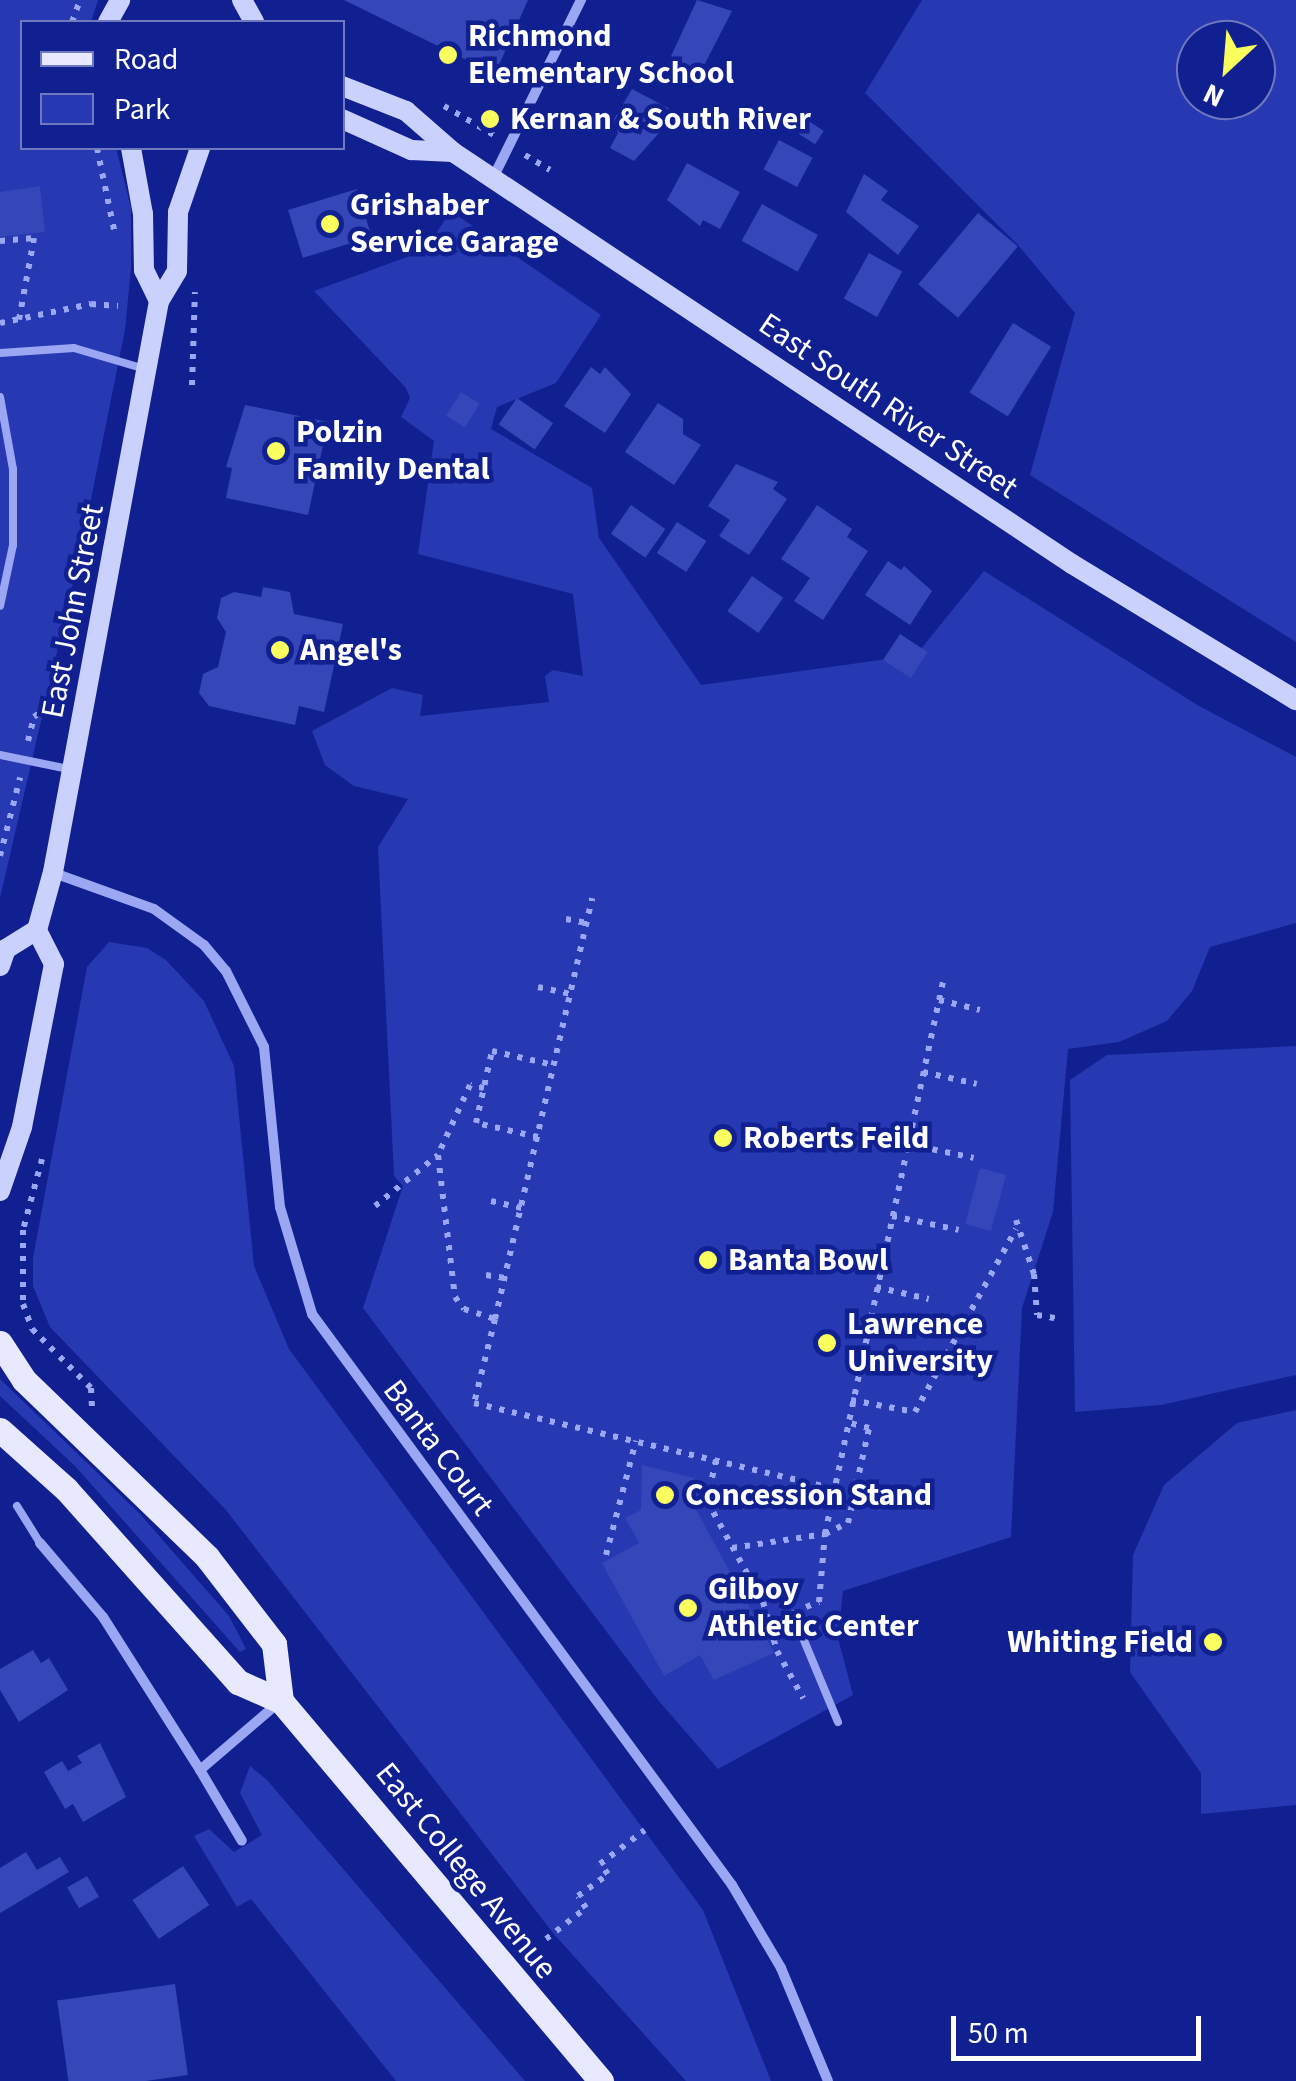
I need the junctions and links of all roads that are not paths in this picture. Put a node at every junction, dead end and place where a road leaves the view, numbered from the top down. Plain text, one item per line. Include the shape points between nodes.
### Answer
1 (581, 0) edge
2 (345, 87) edge
3 (345, 120) edge
4 (131, 150) edge
5 (199, 150) edge
6 (453, 152) junction
7 (493, 178) junction
8 (159, 301) junction
9 (0, 353) edge
10 (150, 370) junction
11 (0, 396) edge
12 (0, 606) edge
13 (1296, 700) edge
14 (0, 755) edge
15 (72, 770) junction
16 (53, 872) junction
17 (37, 930) junction
18 (0, 966) edge
19 (0, 1191) edge
20 (0, 1343) edge
21 (0, 1430) edge
22 (17, 1506) dead end
23 (40, 1543) joint
24 (793, 1614) road end
25 (281, 1700) junction
26 (838, 1722) dead end
27 (200, 1770) junction
28 (242, 1842) dead end
29 (601, 2081) edge
30 (828, 2081) edge

1 - 7 street
2 - 6 street, East South River Street via 406,111
3 - 6 street, East South River Street via 411,150
4 - 8 street, East John Street via 144,270
5 - 8 street, East John Street via 178,212 178,271
6 - 7 street, East South River Street
7 - 13 street, East South River Street via 1072,564
8 - 10 street, East John Street
9 - 10 lane via 74,348
10 - 15 street, East John Street
11 - 12 lane via 14,469 13,545
14 - 15 lane
15 - 16 street, East John Street
16 - 17 street, East John Street
16 - 30 street, Banta Court via 154,909 226,971 264,1047 280,1207 312,1314 732,1885 781,1968
17 - 18 street via 6,949
17 - 19 street via 54,964 22,1128
20 - 25 main road via 24,1380 218,1572 274,1644
21 - 25 main road, East College Avenue via 66,1489 238,1682
22 - 23 lane
23 - 27 street via 103,1617
24 - 26 lane
25 - 27 street
25 - 29 main road, East College Avenue
27 - 28 street

